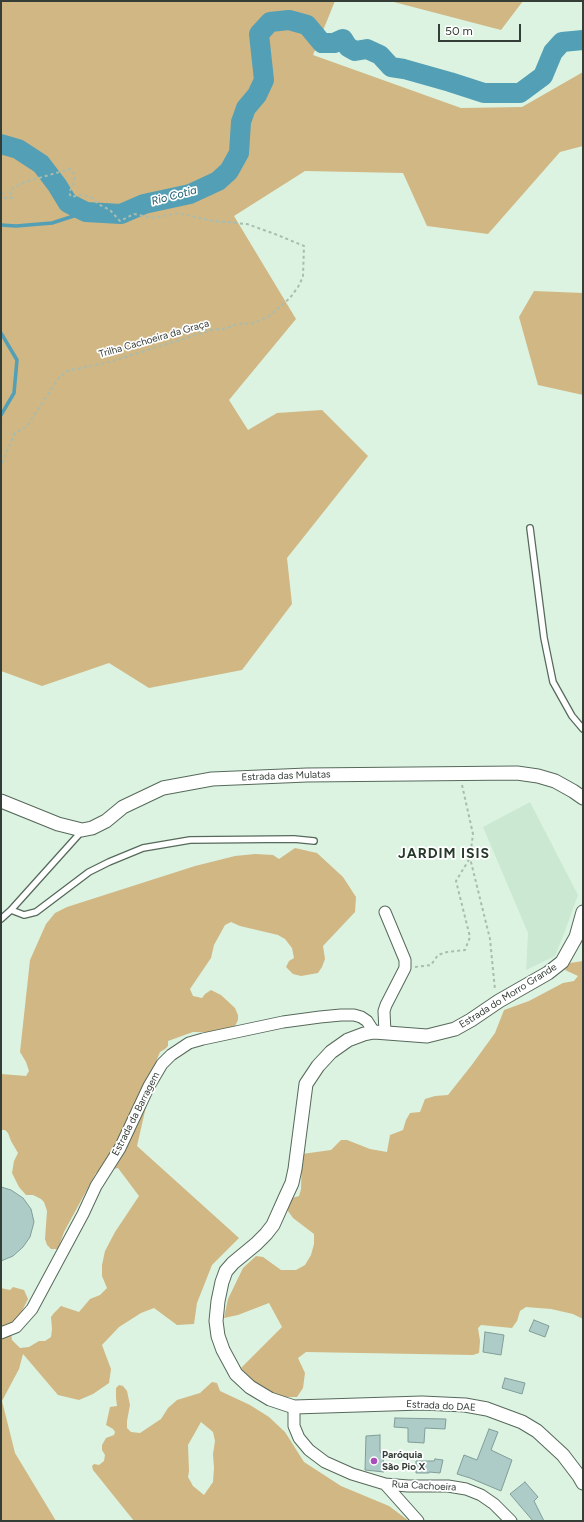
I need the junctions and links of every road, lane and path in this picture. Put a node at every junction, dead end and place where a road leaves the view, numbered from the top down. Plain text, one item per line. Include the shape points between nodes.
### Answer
1 (1, 192) edge
2 (1, 465) edge
3 (530, 528) dead end
4 (583, 729) edge
5 (460, 774) junction
6 (583, 798) edge
7 (1, 801) edge
8 (82, 830) junction
9 (314, 841) dead end
10 (470, 858) junction
11 (11, 910) junction
12 (385, 912) dead end
13 (583, 912) edge
14 (1, 919) edge
15 (405, 968) junction
16 (496, 1003) junction
17 (380, 1032) junction
18 (1, 1333) edge
19 (294, 1407) junction
20 (583, 1483) edge
21 (385, 1484) junction
22 (418, 1521) edge
23 (511, 1521) edge

1 - 2 path, Trilha Cachoeira da Graça via 5,198 12,198 10,190 26,182 70,169 75,175 69,192 71,197 91,197 110,210 120,221 134,214 154,218 178,213 213,221 247,224 304,246 303,277 290,298 270,316 256,323 211,330 113,361 67,371 58,379 26,428 15,433
3 - 4 lane via 544,638 553,682 572,716
5 - 6 street, Estrada das Mulatas via 493,772 538,776 554,781
5 - 8 street, Estrada das Mulatas via 307,775 212,779 163,788 123,807 106,821
5 - 10 path via 473,834
7 - 8 street via 58,824
8 - 11 lane
9 - 11 lane via 190,840 143,848 89,872 36,912 24,915
10 - 15 path via 456,881 470,937 465,950 438,955 431,965
10 - 16 path via 490,939
11 - 14 lane
12 - 15 street via 405,960
13 - 16 street, Estrada do Morro Grande via 576,937 562,962
15 - 17 street via 386,1005
16 - 17 street, Estrada do Morro Grande via 455,1029 427,1036
17 - 18 street, Estrada da Barragem via 361,1017 354,1015 320,1017 203,1039 189,1043 171,1055 162,1064 149,1086 120,1148 96,1186 36,1303 16,1327
17 - 19 street, Estrada do Morro Grande via 348,1040 331,1052 310,1076 304,1095 295,1169 286,1196 273,1225 256,1244 233,1263 226,1271 222,1282 216,1321 220,1343 229,1364 250,1387 270,1399
19 - 20 street, Estrada do DAE via 422,1403 487,1409 522,1422 537,1431 563,1455
19 - 21 street, Rua Cachoeira via 294,1426 299,1438 309,1450 325,1462
21 - 22 street
21 - 23 street, Rua Cachoeira via 466,1489 494,1504

